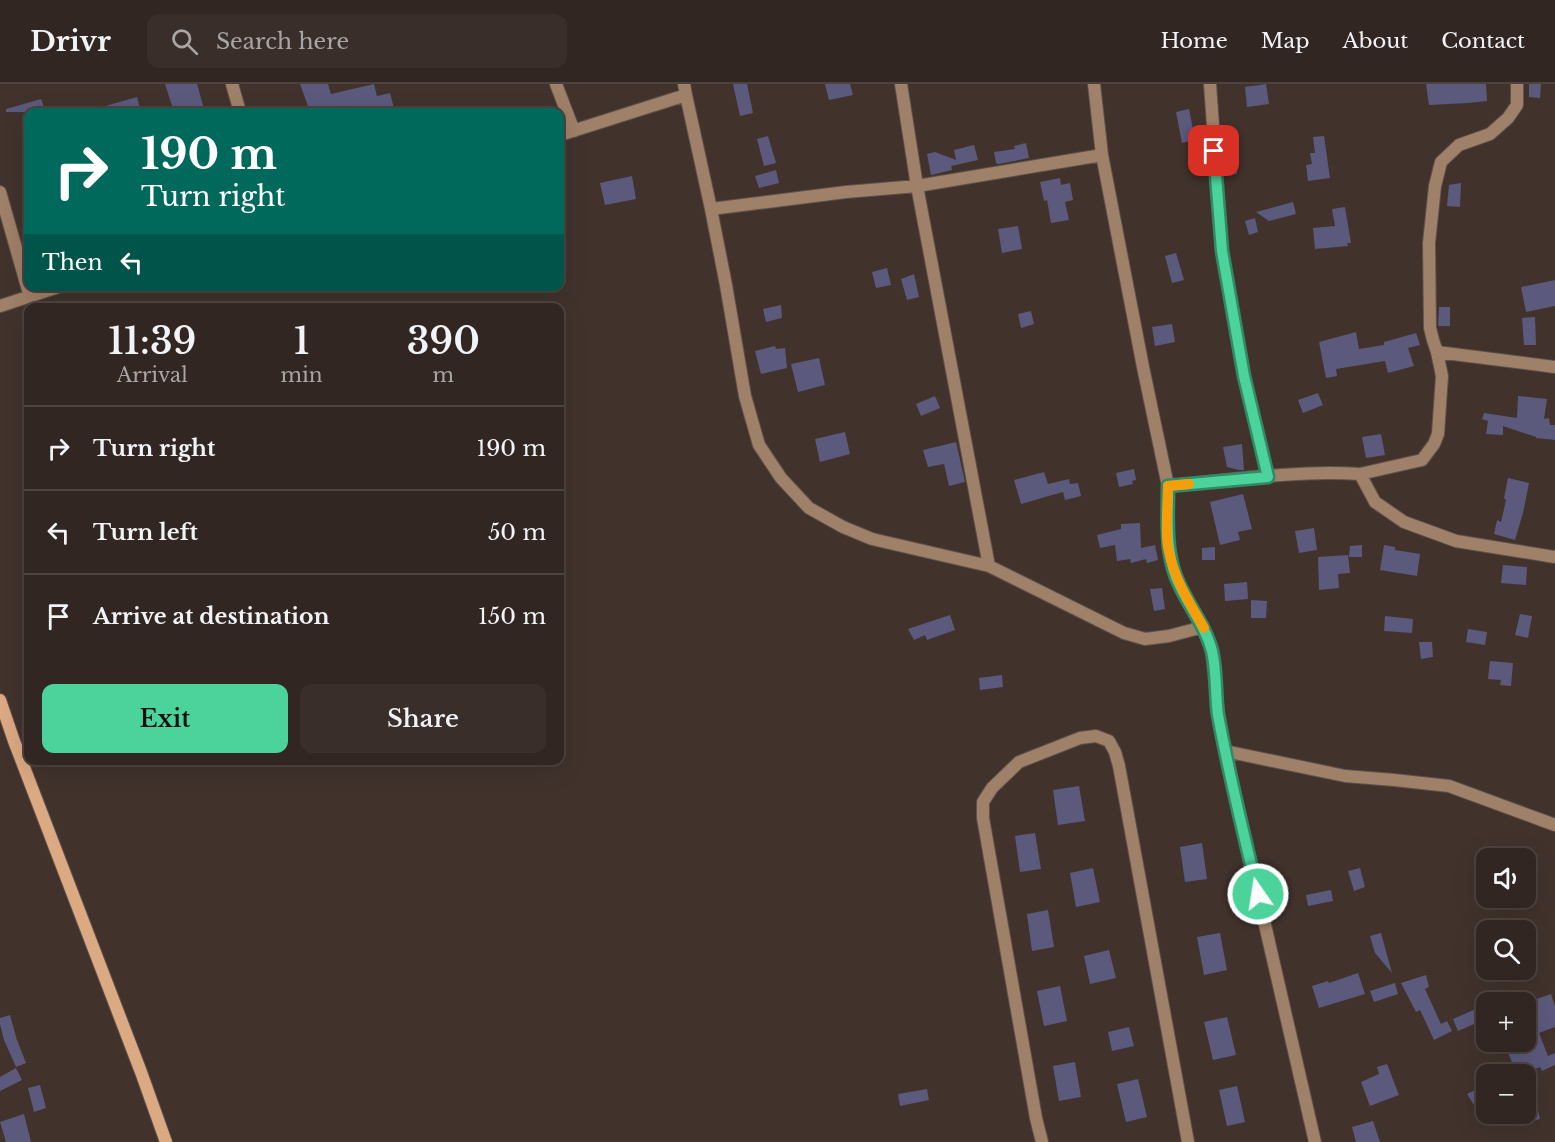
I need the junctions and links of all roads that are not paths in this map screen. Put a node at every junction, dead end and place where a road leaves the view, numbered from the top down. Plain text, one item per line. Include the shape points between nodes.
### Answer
1 (232, 84) edge
2 (556, 84) edge
3 (901, 84) edge
4 (1094, 84) edge
5 (1210, 84) edge
6 (1517, 84) edge
7 (685, 89) edge
8 (239, 108) edge
9 (574, 131) junction
10 (564, 134) edge
11 (1102, 154) junction
12 (917, 186) junction
13 (0, 192) edge
14 (711, 209) junction
15 (24, 276) edge
16 (28, 291) edge
17 (47, 291) edge
18 (30, 297) junction
19 (0, 306) edge
20 (1437, 352) junction
21 (1555, 367) edge
22 (1360, 474) junction
23 (1268, 477) junction
24 (1168, 486) junction
25 (1555, 557) edge
26 (989, 566) junction
27 (1203, 627) junction
28 (0, 699) edge
29 (1225, 751) junction
30 (1555, 825) edge
31 (166, 1142) edge
32 (1042, 1142) edge
33 (1188, 1142) edge
34 (1315, 1142) edge

1 - 8 street
2 - 9 street
3 - 12 street
4 - 11 street
5 - 23 street via 1222,251 1244,376
6 - 20 street via 1517,105 1508,118 1490,134 1459,145 1441,162 1429,243 1430,328
7 - 9 street
7 - 14 street
9 - 10 street
11 - 12 street
11 - 24 street
12 - 14 street
12 - 26 street
13 - 15 street
14 - 26 street via 745,396 759,445 782,478 809,508 843,527 872,539
16 - 18 street
17 - 18 street
18 - 19 street
20 - 21 street
20 - 22 street via 1442,396 1434,444 1422,460
22 - 23 street
22 - 25 street via 1376,502 1404,522 1456,541
23 - 24 street
24 - 27 street via 1168,546 1176,577
26 - 27 street via 1124,633 1146,639
27 - 29 street via 1212,652
28 - 31 street
29 - 30 street via 1345,776 1449,786
29 - 34 street
32 - 33 street via 983,802 1019,762 1080,738 1096,736 1108,741 1119,766

